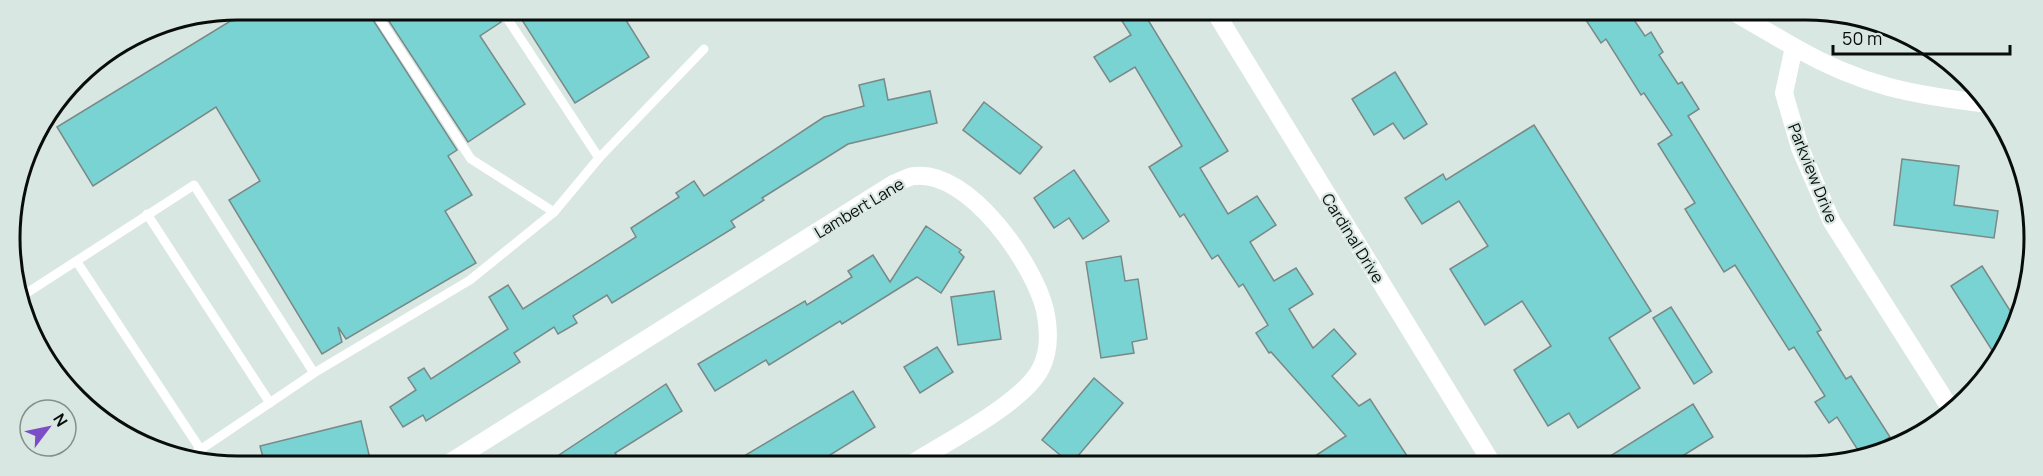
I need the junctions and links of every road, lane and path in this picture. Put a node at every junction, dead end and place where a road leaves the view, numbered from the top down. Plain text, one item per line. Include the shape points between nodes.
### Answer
1 (380, 20) edge
2 (508, 20) edge
3 (1220, 20) edge
4 (1748, 20) edge
5 (1794, 47) junction
6 (704, 49) dead end
7 (1976, 102) edge
8 (599, 158) junction
9 (554, 212) junction
10 (147, 214) junction
11 (77, 261) junction
12 (27, 293) edge
13 (314, 373) junction
14 (270, 403) junction
15 (1947, 403) edge
16 (201, 450) junction
17 (197, 452) edge
18 (460, 456) edge
19 (924, 456) edge
20 (1487, 456) edge

1 - 9 lane via 471,159
2 - 8 lane
3 - 20 street, Cardinal Drive
4 - 5 street
5 - 7 street via 1857,79 1917,95
5 - 15 street, Parkview Drive via 1784,93 1809,169 1832,222
6 - 8 lane
8 - 9 lane
9 - 13 lane via 470,280
10 - 11 lane
10 - 13 lane via 194,185
10 - 14 lane
11 - 12 lane
11 - 16 lane
13 - 14 lane
14 - 16 lane
16 - 17 lane
18 - 19 street, Lambert Lane via 894,184 915,176 936,179 956,188 987,211 1031,275 1044,308 1048,332 1046,353 1030,385

